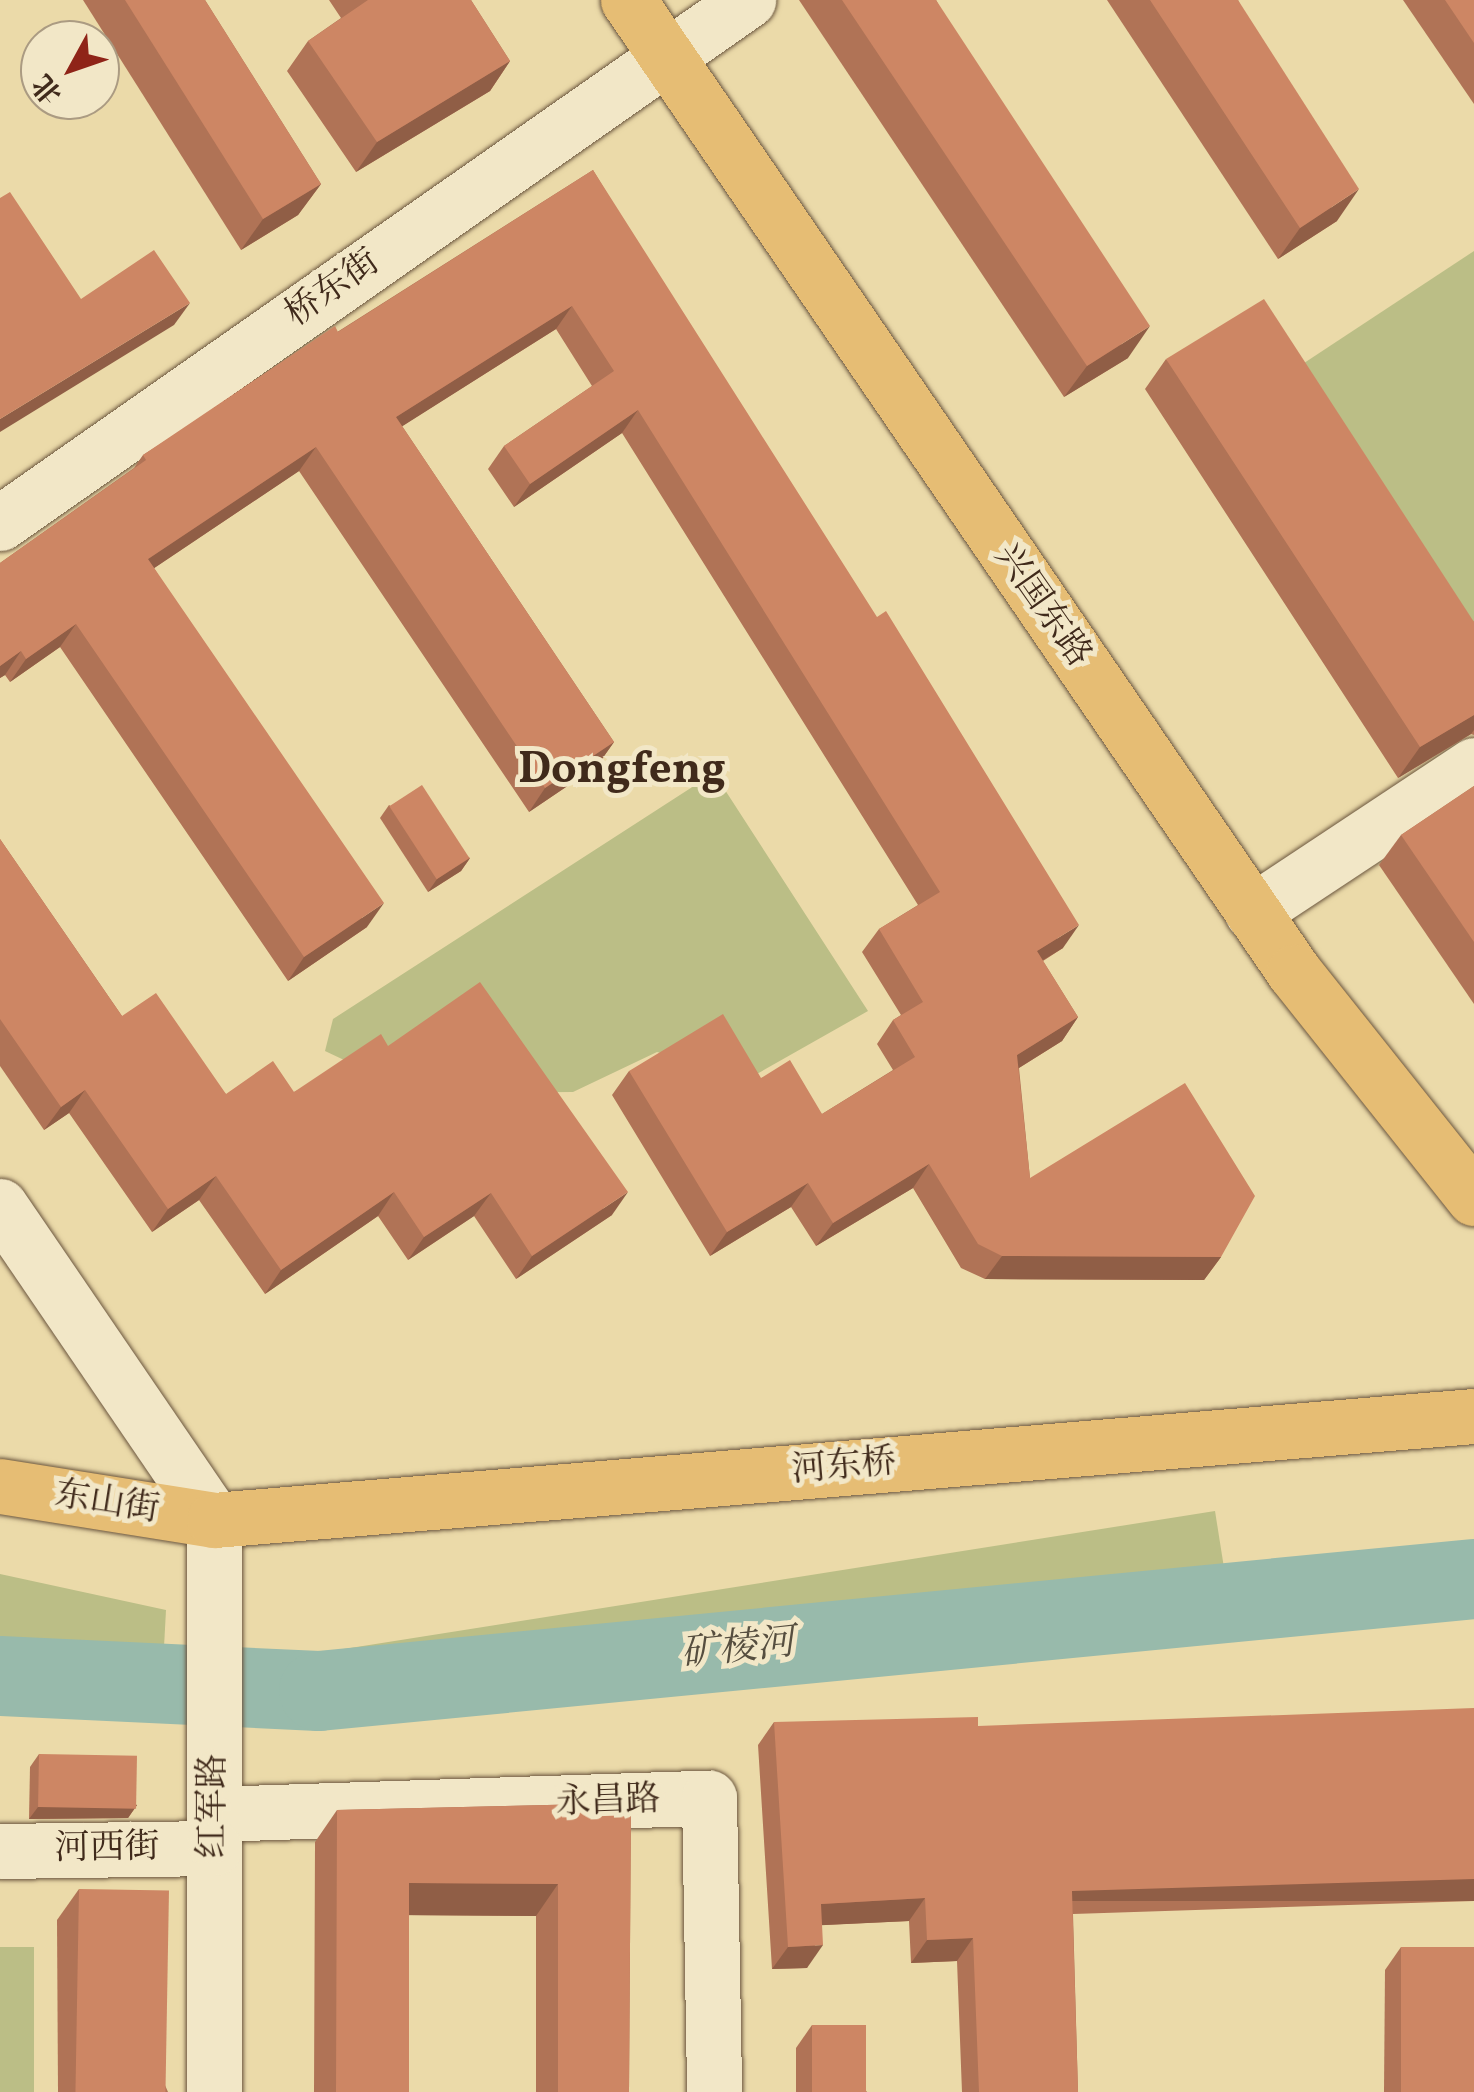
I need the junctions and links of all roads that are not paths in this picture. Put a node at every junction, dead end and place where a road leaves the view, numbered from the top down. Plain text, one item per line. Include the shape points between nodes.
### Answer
1 (628, 0) edge
2 (748, 0) edge
3 (666, 56) junction
4 (0, 522) edge
5 (1474, 765) edge
6 (1252, 912) junction
7 (1474, 1198) edge
8 (0, 1206) edge
9 (1474, 1416) edge
10 (0, 1486) edge
11 (214, 1540) junction
12 (214, 1835) junction
13 (0, 1851) edge
14 (214, 2092) edge
15 (714, 2092) edge

1 - 3 main road, 兴国东路
2 - 3 street, 桥东街
3 - 4 street, 桥东街
3 - 6 main road, 兴国东路
5 - 6 street
6 - 7 main road, 兴国东路
8 - 11 street
9 - 11 main road, 河东桥
10 - 11 main road, 东山街
11 - 12 street, 红军路
12 - 13 street, 河西街
12 - 14 street, 红军路
12 - 15 street, 永昌路 via 709,1798

